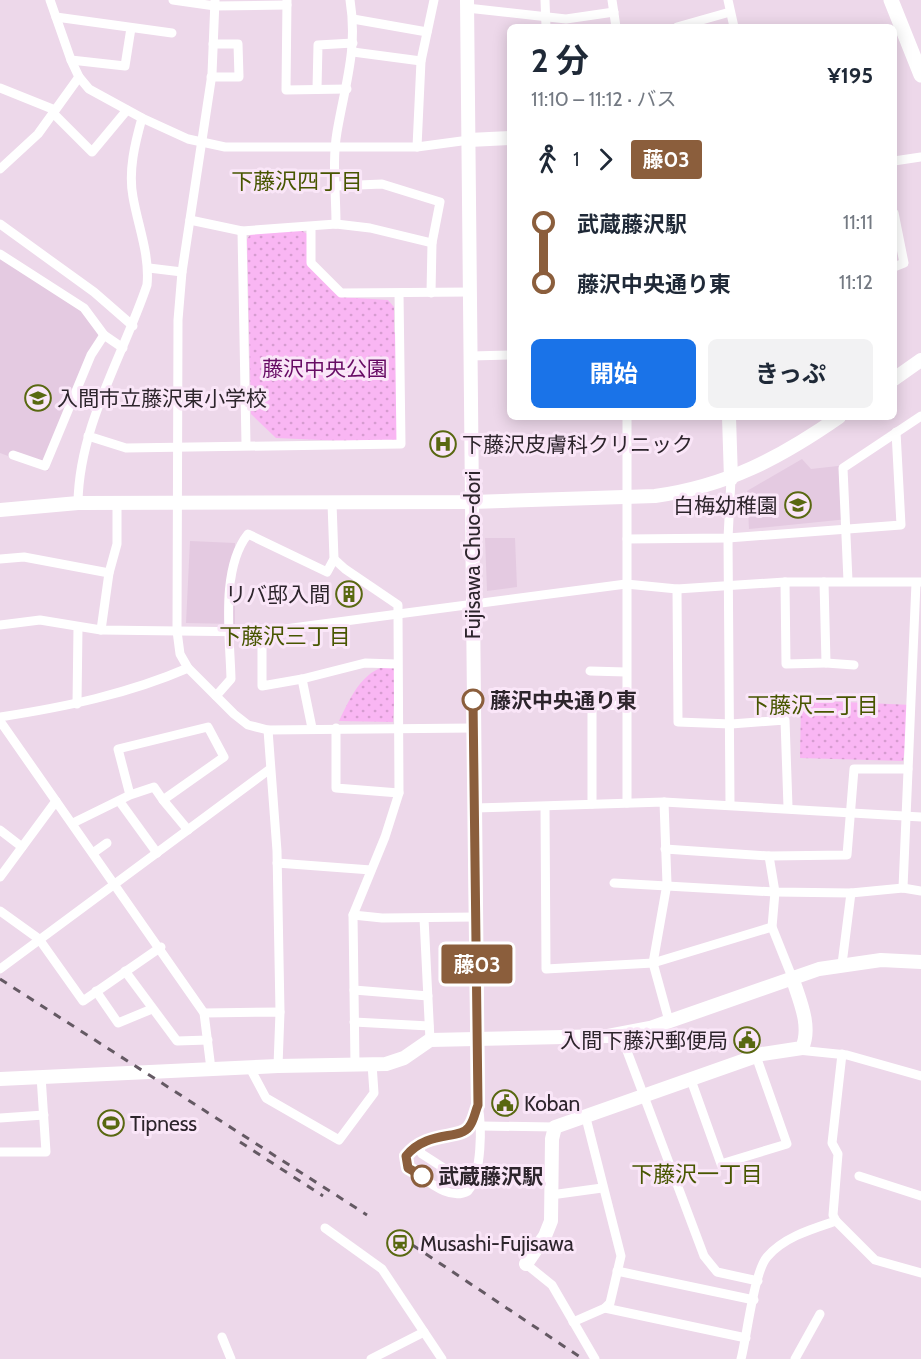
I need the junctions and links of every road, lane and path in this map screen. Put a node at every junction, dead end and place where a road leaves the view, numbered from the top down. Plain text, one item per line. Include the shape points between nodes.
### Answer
1 (50, 0) edge
2 (173, 0) edge
3 (350, 0) edge
4 (434, 0) edge
5 (545, 0) edge
6 (612, 0) edge
7 (728, 0) edge
8 (891, 0) edge
9 (215, 3) edge
10 (287, 3) edge
11 (467, 4) edge
12 (614, 12) junction
13 (730, 12) junction
14 (56, 17) junction
15 (353, 18) junction
16 (546, 22) edge
17 (616, 24) edge
18 (688, 24) edge
19 (733, 24) edge
20 (896, 24) edge
21 (131, 27) junction
22 (427, 32) junction
23 (172, 33) dead end
24 (899, 36) edge
25 (213, 44) junction
26 (353, 47) junction
27 (71, 60) junction
28 (421, 61) junction
29 (921, 75) edge
30 (79, 77) junction
31 (211, 77) junction
32 (0, 87) edge
33 (348, 89) junction
34 (317, 90) junction
35 (127, 110) junction
36 (54, 112) junction
37 (142, 118) junction
38 (507, 138) edge
39 (469, 140) junction
40 (201, 143) junction
41 (336, 146) junction
42 (417, 147) junction
43 (921, 157) edge
44 (897, 161) edge
45 (0, 169) edge
46 (336, 186) junction
47 (190, 220) junction
48 (0, 224) edge
49 (336, 224) junction
50 (311, 227) junction
51 (897, 228) edge
52 (242, 231) junction
53 (432, 243) junction
54 (0, 254) edge
55 (897, 266) edge
56 (149, 268) junction
57 (182, 272) junction
58 (471, 292) junction
59 (399, 293) junction
60 (431, 293) junction
61 (133, 326) junction
62 (104, 335) junction
63 (123, 348) junction
64 (507, 355) edge
65 (471, 357) junction
66 (921, 360) edge
67 (897, 377) edge
68 (921, 416) edge
69 (627, 420) edge
70 (729, 420) edge
71 (834, 420) edge
72 (896, 432) junction
73 (88, 436) junction
74 (246, 444) junction
75 (177, 446) junction
76 (12, 455) dead end
77 (731, 479) junction
78 (628, 499) junction
79 (177, 502) junction
80 (472, 502) junction
81 (78, 503) junction
82 (117, 503) junction
83 (332, 503) junction
84 (0, 510) edge
85 (846, 529) junction
86 (728, 538) junction
87 (627, 539) junction
88 (0, 559) edge
89 (334, 559) junction
90 (109, 573) junction
91 (848, 581) junction
92 (785, 582) junction
93 (824, 582) junction
94 (918, 582) edge
95 (626, 584) junction
96 (728, 585) junction
97 (677, 589) junction
98 (472, 603) junction
99 (398, 615) junction
100 (0, 625) edge
101 (78, 627) junction
102 (101, 630) junction
103 (177, 631) junction
104 (230, 632) junction
105 (261, 632) junction
106 (826, 663) junction
107 (396, 664) junction
108 (855, 665) dead end
109 (188, 668) junction
110 (590, 671) dead end
111 (626, 672) junction
112 (302, 680) junction
113 (216, 696) junction
114 (77, 704) junction
115 (626, 705) junction
116 (0, 719) edge
117 (730, 724) junction
118 (312, 728) junction
119 (336, 728) junction
120 (400, 728) junction
121 (473, 728) junction
122 (268, 730) junction
123 (270, 769) junction
124 (908, 769) junction
125 (399, 793) junction
126 (130, 795) junction
127 (163, 800) junction
128 (56, 801) junction
129 (120, 802) junction
130 (664, 802) junction
131 (627, 803) junction
132 (592, 804) junction
133 (730, 804) junction
134 (545, 807) junction
135 (788, 807) junction
136 (475, 808) junction
137 (849, 813) junction
138 (906, 817) junction
139 (921, 817) edge
140 (73, 823) junction
141 (0, 830) edge
142 (188, 830) junction
143 (107, 843) dead end
144 (21, 847) junction
145 (665, 849) junction
146 (93, 853) junction
147 (157, 853) junction
148 (769, 856) junction
149 (277, 863) junction
150 (371, 870) junction
151 (0, 877) edge
152 (614, 883) dead end
153 (115, 884) junction
154 (667, 884) junction
155 (903, 888) junction
156 (921, 891) edge
157 (776, 892) junction
158 (851, 893) junction
159 (0, 911) edge
160 (353, 915) junction
161 (476, 917) junction
162 (424, 918) junction
163 (772, 927) junction
164 (39, 939) junction
165 (161, 947) junction
166 (921, 962) edge
167 (653, 963) junction
168 (842, 964) junction
169 (0, 969) edge
170 (125, 971) junction
171 (792, 977) junction
172 (354, 990) junction
173 (96, 991) junction
174 (428, 996) junction
175 (152, 1009) junction
176 (280, 1012) junction
177 (204, 1013) junction
178 (669, 1021) junction
179 (354, 1022) junction
180 (429, 1033) junction
181 (621, 1035) junction
182 (478, 1039) junction
183 (208, 1040) junction
184 (798, 1050) junction
185 (842, 1054) junction
186 (756, 1056) junction
187 (372, 1064) junction
188 (355, 1065) junction
189 (278, 1066) junction
190 (211, 1068) junction
191 (250, 1068) junction
192 (41, 1076) junction
193 (921, 1076) edge
194 (0, 1079) edge
195 (691, 1080) junction
196 (644, 1097) junction
197 (478, 1105) junction
198 (44, 1115) junction
199 (0, 1118) edge
200 (586, 1118) junction
201 (482, 1126) junction
202 (555, 1127) junction
203 (423, 1141) junction
204 (0, 1152) edge
205 (859, 1176) dead end
206 (474, 1182) junction
207 (602, 1188) junction
208 (552, 1195) junction
209 (921, 1196) edge
210 (836, 1221) junction
211 (326, 1228) dead end
212 (526, 1264) joint
213 (617, 1271) junction
214 (921, 1273) edge
215 (758, 1281) junction
216 (754, 1300) junction
217 (605, 1308) junction
218 (820, 1314) dead end
219 (573, 1322) junction
220 (424, 1332) junction
221 (222, 1337) dead end
222 (746, 1338) junction
223 (231, 1359) edge
224 (371, 1359) edge
225 (442, 1359) edge
226 (595, 1359) edge
227 (741, 1359) edge
228 (795, 1359) edge

1 - 14 street
2 - 9 street
3 - 15 street
4 - 22 street
5 - 16 street
6 - 12 street
7 - 13 street
8 - 20 main road
9 - 10 street
9 - 25 street
10 - 34 street via 286,90
11 - 16 street
11 - 39 street, Fujisawa Chuo-dori
12 - 16 street
12 - 17 street
13 - 18 street
13 - 19 street
14 - 21 street
14 - 27 street
15 - 22 street
15 - 26 street
21 - 23 street
21 - 27 street via 125,66
22 - 28 street
24 - 29 main road
25 - 31 street
25 - 31 street via 238,44 239,76
26 - 28 street
26 - 33 street
26 - 34 street via 318,45
27 - 30 street
28 - 42 street
30 - 35 street via 89,89
30 - 36 street
31 - 40 street
32 - 36 street
33 - 34 street
33 - 41 street
35 - 36 street via 92,152
35 - 37 street
36 - 45 street via 38,134
37 - 40 street
37 - 56 street via 133,149 132,188
38 - 39 street
39 - 42 street
39 - 58 street, Fujisawa Chuo-dori
40 - 41 street via 225,147
40 - 47 street
41 - 42 street
41 - 46 street
43 - 44 street
46 - 49 street
46 - 53 street via 382,184 440,202
47 - 52 street
47 - 57 street
48 - 61 street via 94,292
49 - 50 street
49 - 53 street
50 - 52 street
50 - 59 street via 311,263 341,293
51 - 55 street via 904,263
52 - 74 street
53 - 60 street
54 - 62 street via 84,308
56 - 57 street
56 - 61 street
57 - 75 street
58 - 60 street
58 - 65 street, Fujisawa Chuo-dori
59 - 60 street
59 - 74 street via 401,444
61 - 63 street
62 - 63 street
62 - 76 street via 91,355 45,466
63 - 73 street
64 - 65 street
65 - 80 street, Fujisawa Chuo-dori
66 - 67 street
68 - 72 street
69 - 78 street
70 - 77 street
71 - 77 street via 780,456
72 - 85 street via 843,468
72 - 85 street via 901,525
73 - 75 street via 126,448
73 - 81 street via 79,468
74 - 75 street
75 - 79 street
77 - 78 street via 683,492
77 - 86 street
78 - 80 street
78 - 87 street
79 - 82 street
79 - 83 street
79 - 103 street
80 - 83 street
80 - 98 street, Fujisawa Chuo-dori
81 - 82 street
81 - 84 street
82 - 90 street via 117,544
83 - 89 street
85 - 86 street
85 - 91 street
86 - 87 street
86 - 96 street
87 - 95 street
88 - 90 street via 24,557
89 - 99 street via 398,605
89 - 104 street via 327,572 248,534 231,566
90 - 102 street
91 - 93 street
91 - 94 street
92 - 93 street
92 - 96 street
92 - 106 street via 786,664
93 - 106 street
94 - 124 street
95 - 97 street
95 - 98 street
95 - 111 street
96 - 97 street
96 - 117 street
97 - 117 street via 678,722
98 - 99 street
98 - 121 street, Fujisawa Chuo-dori
99 - 105 street
99 - 107 street
100 - 101 street via 40,620
101 - 102 street
101 - 114 street
102 - 103 street
103 - 104 street
103 - 109 street via 180,654
104 - 105 street
104 - 113 street via 231,679
105 - 112 street via 262,686
106 - 108 street
107 - 112 street via 365,663
107 - 120 street
109 - 113 street
109 - 114 street
110 - 111 street
111 - 115 street
112 - 118 street
113 - 122 street via 248,725
114 - 116 street
115 - 131 street
115 - 132 street via 592,706
116 - 128 street
117 - 133 street
117 - 135 street via 785,720
118 - 119 street
118 - 122 street
119 - 120 street
119 - 125 street via 336,788
120 - 121 street
120 - 125 street
121 - 136 street, Fujisawa Chuo-dori
122 - 123 street
123 - 142 street
123 - 149 street
124 - 137 street via 854,769
124 - 138 street
125 - 150 street
126 - 127 street via 154,787
126 - 127 street via 118,749 208,727 224,757
126 - 129 street
127 - 142 street
128 - 140 street
128 - 144 street
129 - 140 street
129 - 147 street
130 - 131 street
130 - 133 street
130 - 145 street
131 - 132 street
132 - 134 street
133 - 135 street
134 - 136 street
134 - 167 street via 546,969
135 - 137 street
136 - 161 street, Fujisawa Chuo-dori
137 - 138 street
137 - 148 street via 847,855
138 - 139 street
138 - 155 street
140 - 146 street
141 - 144 street
142 - 147 street
143 - 146 street
144 - 151 street
145 - 148 street
145 - 154 street
146 - 153 street
147 - 153 street
148 - 157 street
149 - 150 street
149 - 176 street
150 - 160 street
152 - 154 street
153 - 164 street
153 - 165 street
154 - 157 street
154 - 167 street
155 - 156 street
155 - 158 street
157 - 158 street
157 - 163 street
158 - 168 street
159 - 164 street
160 - 162 street
160 - 172 street
161 - 162 street
161 - 182 street, Fujisawa Chuo-dori
162 - 174 street
163 - 167 street
163 - 171 street
164 - 169 street
164 - 173 street via 83,1001
165 - 170 street
165 - 177 street
166 - 168 street via 881,960
167 - 178 street
168 - 171 street
170 - 173 street
170 - 175 street
171 - 178 street
171 - 184 street via 805,1023 805,1041
172 - 174 street
172 - 179 street
173 - 175 street via 118,1023
174 - 180 street
175 - 183 street via 177,1041
176 - 177 street
176 - 189 street
177 - 183 street
178 - 181 street
179 - 180 street
179 - 188 street
180 - 182 street
180 - 187 street via 395,1062
181 - 182 street
181 - 196 street
182 - 197 street, Fujisawa Chuo-dori
183 - 190 street
184 - 185 street
184 - 186 street
185 - 193 street
185 - 210 street via 832,1143 838,1154 832,1208
186 - 195 street
186 - 195 street via 787,1144 721,1164
187 - 188 street
187 - 191 street via 374,1093 339,1140 266,1098
188 - 189 street
189 - 191 street
190 - 191 street
190 - 192 street
192 - 194 street
192 - 198 street
195 - 196 street
196 - 200 street
196 - 215 street via 704,1256 717,1272
197 - 201 street
197 - 203 street via 464,1132
198 - 199 street
198 - 204 street via 46,1152
200 - 202 street
200 - 207 street
201 - 202 street
201 - 206 street
202 - 208 street
203 - 206 street via 422,1154 467,1183
203 - 206 street via 406,1156 408,1168 447,1193 464,1193
205 - 209 street
207 - 208 street
207 - 213 street via 621,1256
208 - 212 street via 549,1229
210 - 214 street via 875,1260
210 - 215 street via 799,1233 780,1245 761,1266
211 - 220 street via 382,1269
212 - 219 street via 552,1285
213 - 216 street
213 - 217 street via 610,1303
215 - 216 street
216 - 222 street
217 - 219 street
217 - 222 street
218 - 228 street
219 - 226 street
220 - 224 street
220 - 225 street
221 - 223 street
222 - 227 street

